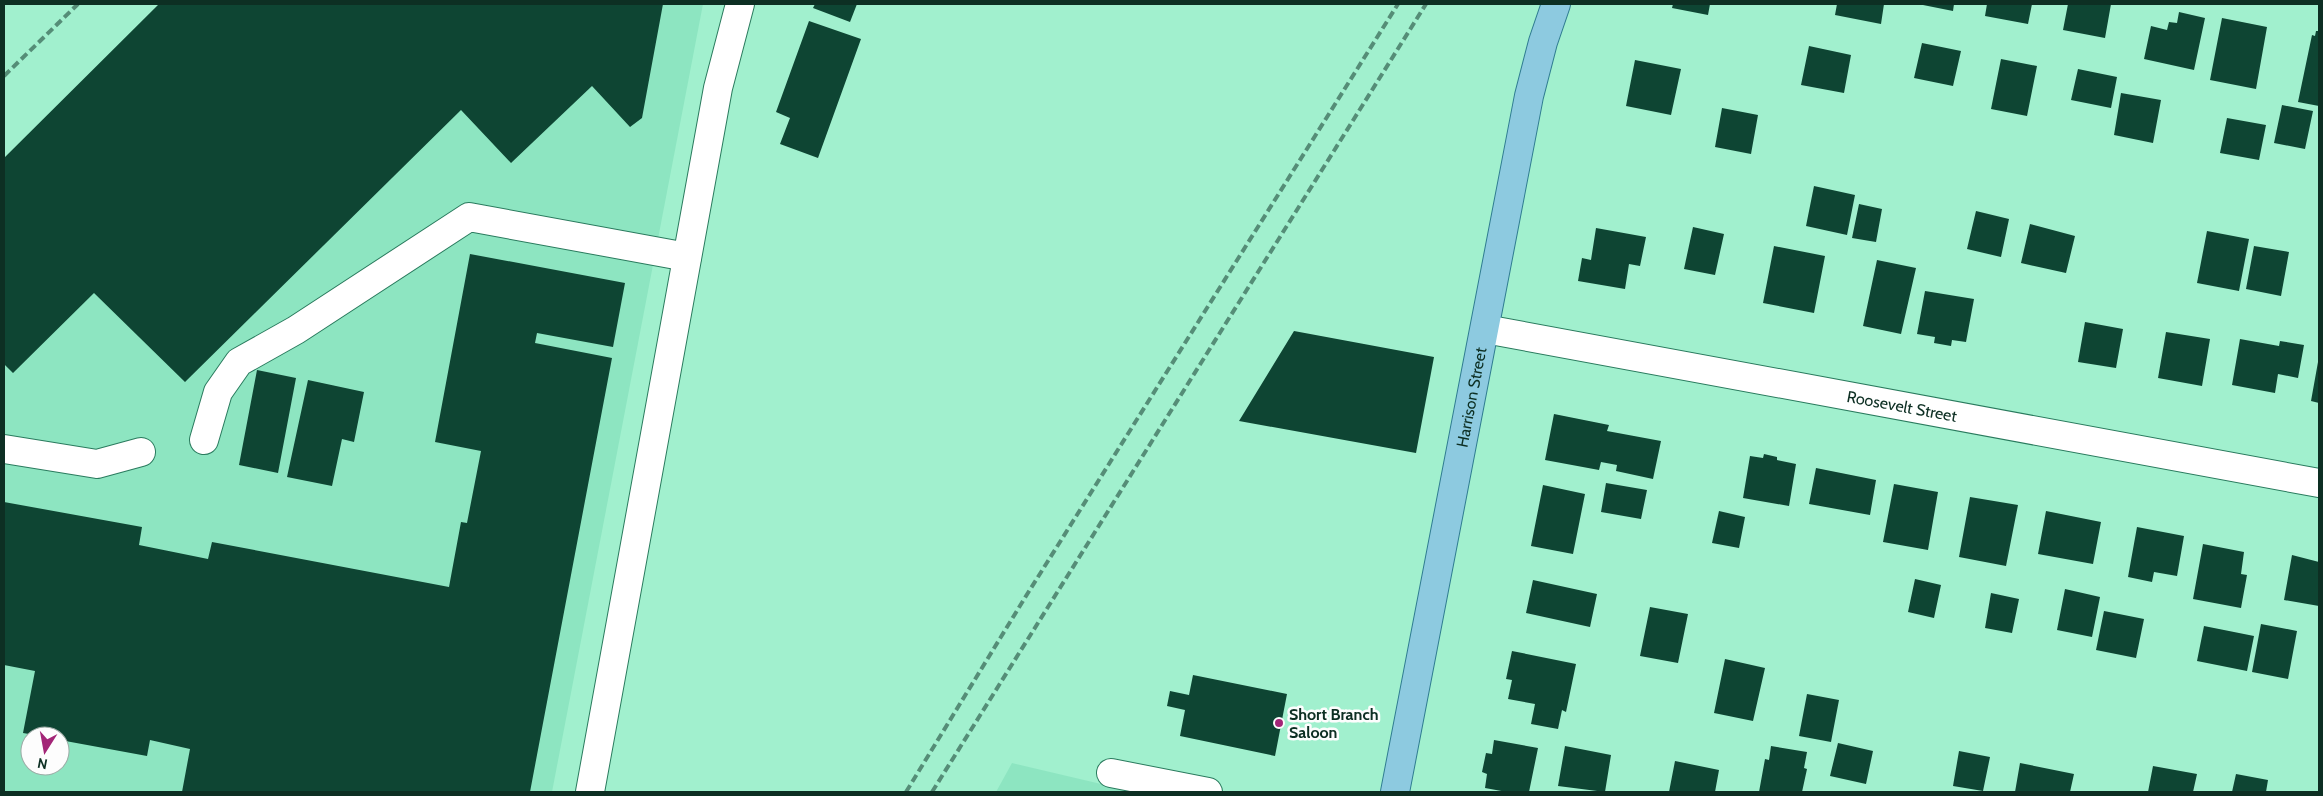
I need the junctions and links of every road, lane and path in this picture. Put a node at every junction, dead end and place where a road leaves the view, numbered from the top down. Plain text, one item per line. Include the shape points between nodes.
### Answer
1 (740, 4) edge
2 (1556, 4) edge
3 (687, 257) junction
4 (1485, 329) junction
5 (204, 440) dead end
6 (4, 449) edge
7 (141, 452) dead end
8 (2319, 483) edge
9 (1110, 773) dead end
10 (590, 792) edge
11 (1208, 792) edge
12 (1395, 792) edge

1 - 3 street via 718,88
2 - 4 main road, Harrison Street via 1529,96
3 - 5 street via 469,217 296,330 239,362 218,392
3 - 10 street
4 - 8 street, Roosevelt Street
4 - 12 main road, Harrison Street
6 - 7 street via 97,464
9 - 11 street

